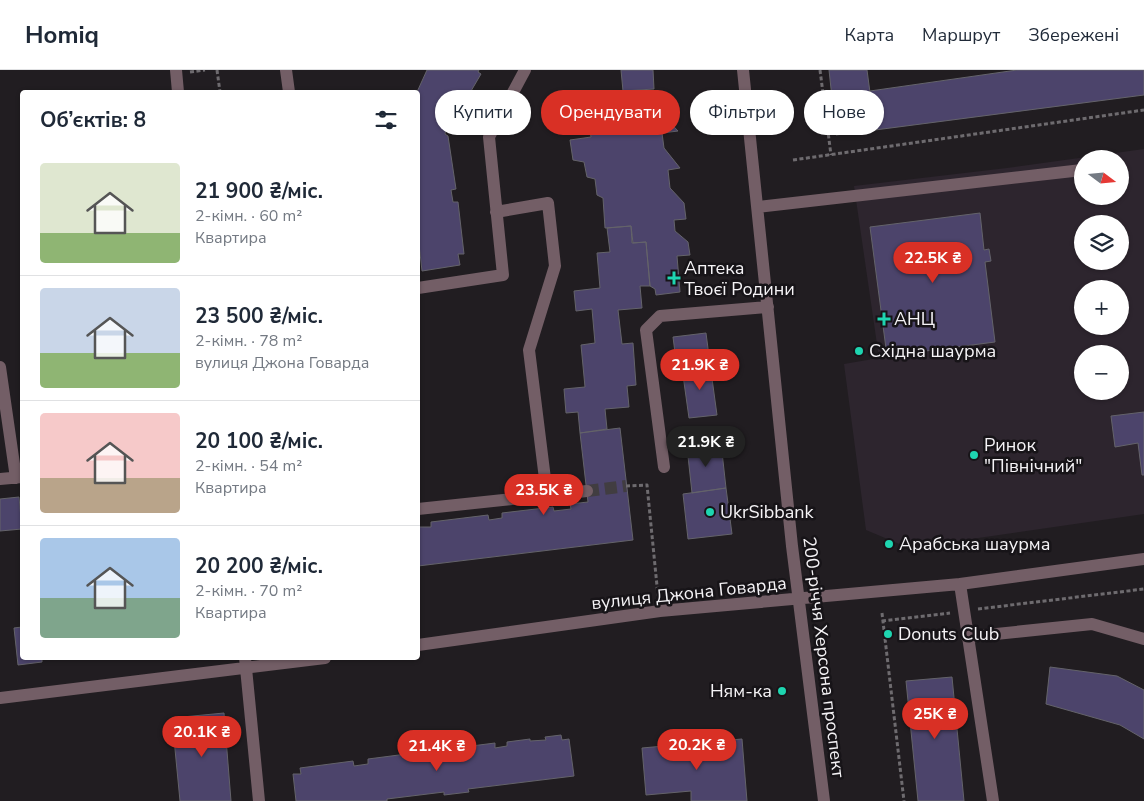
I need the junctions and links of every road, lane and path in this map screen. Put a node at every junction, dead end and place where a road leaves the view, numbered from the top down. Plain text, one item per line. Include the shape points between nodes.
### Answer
1 (176, 70) edge
2 (217, 70) edge
3 (286, 70) edge
4 (525, 70) edge
5 (743, 70) edge
6 (820, 70) edge
7 (178, 90) edge
8 (220, 90) edge
9 (289, 90) edge
10 (1144, 110) edge
11 (831, 155) junction
12 (793, 160) dead end
13 (1074, 171) edge
14 (758, 208) junction
15 (496, 212) junction
16 (420, 288) edge
17 (768, 307) junction
18 (0, 367) edge
19 (664, 467) dead end
20 (19, 477) edge
21 (0, 479) edge
22 (626, 486) tunnel mouth
23 (587, 491) tunnel mouth
24 (547, 495) junction
25 (420, 509) edge
26 (1144, 560) edge
27 (960, 584) junction
28 (1144, 589) edge
29 (799, 599) junction
30 (660, 611) junction
31 (964, 611) junction
32 (882, 614) dead end
33 (882, 621) junction
34 (967, 637) junction
35 (1144, 639) edge
36 (420, 645) edge
37 (293, 660) edge
38 (246, 663) edge
39 (0, 698) edge
40 (259, 801) edge
41 (824, 801) edge
42 (904, 801) edge
43 (992, 801) edge

1 - 7 street
2 - 8 path
3 - 9 street
4 - 15 street via 489,137
5 - 14 street, 200-річчя Херсона проспект
6 - 11 path
10 - 11 path
11 - 12 path
13 - 14 street
14 - 17 street, 200-річчя Херсона проспект
15 - 16 street via 503,275
15 - 24 street via 548,203 555,266 529,350
17 - 19 street via 660,316 646,330
17 - 29 street, 200-річчя Херсона проспект
18 - 20 street
20 - 21 street
22 - 30 path via 647,485
23 - 24 street
24 - 25 street
26 - 27 street, вулиця Джона Говарда
27 - 29 street, вулиця Джона Говарда
27 - 31 street
28 - 31 path
29 - 30 street, вулиця Джона Говарда
29 - 41 street, 200-річчя Херсона проспект
30 - 36 street, вулиця Джона Говарда
31 - 33 path
31 - 34 street
32 - 33 path
33 - 42 path
34 - 35 street via 1092,624
34 - 43 street
37 - 38 street
38 - 39 street
38 - 40 street

